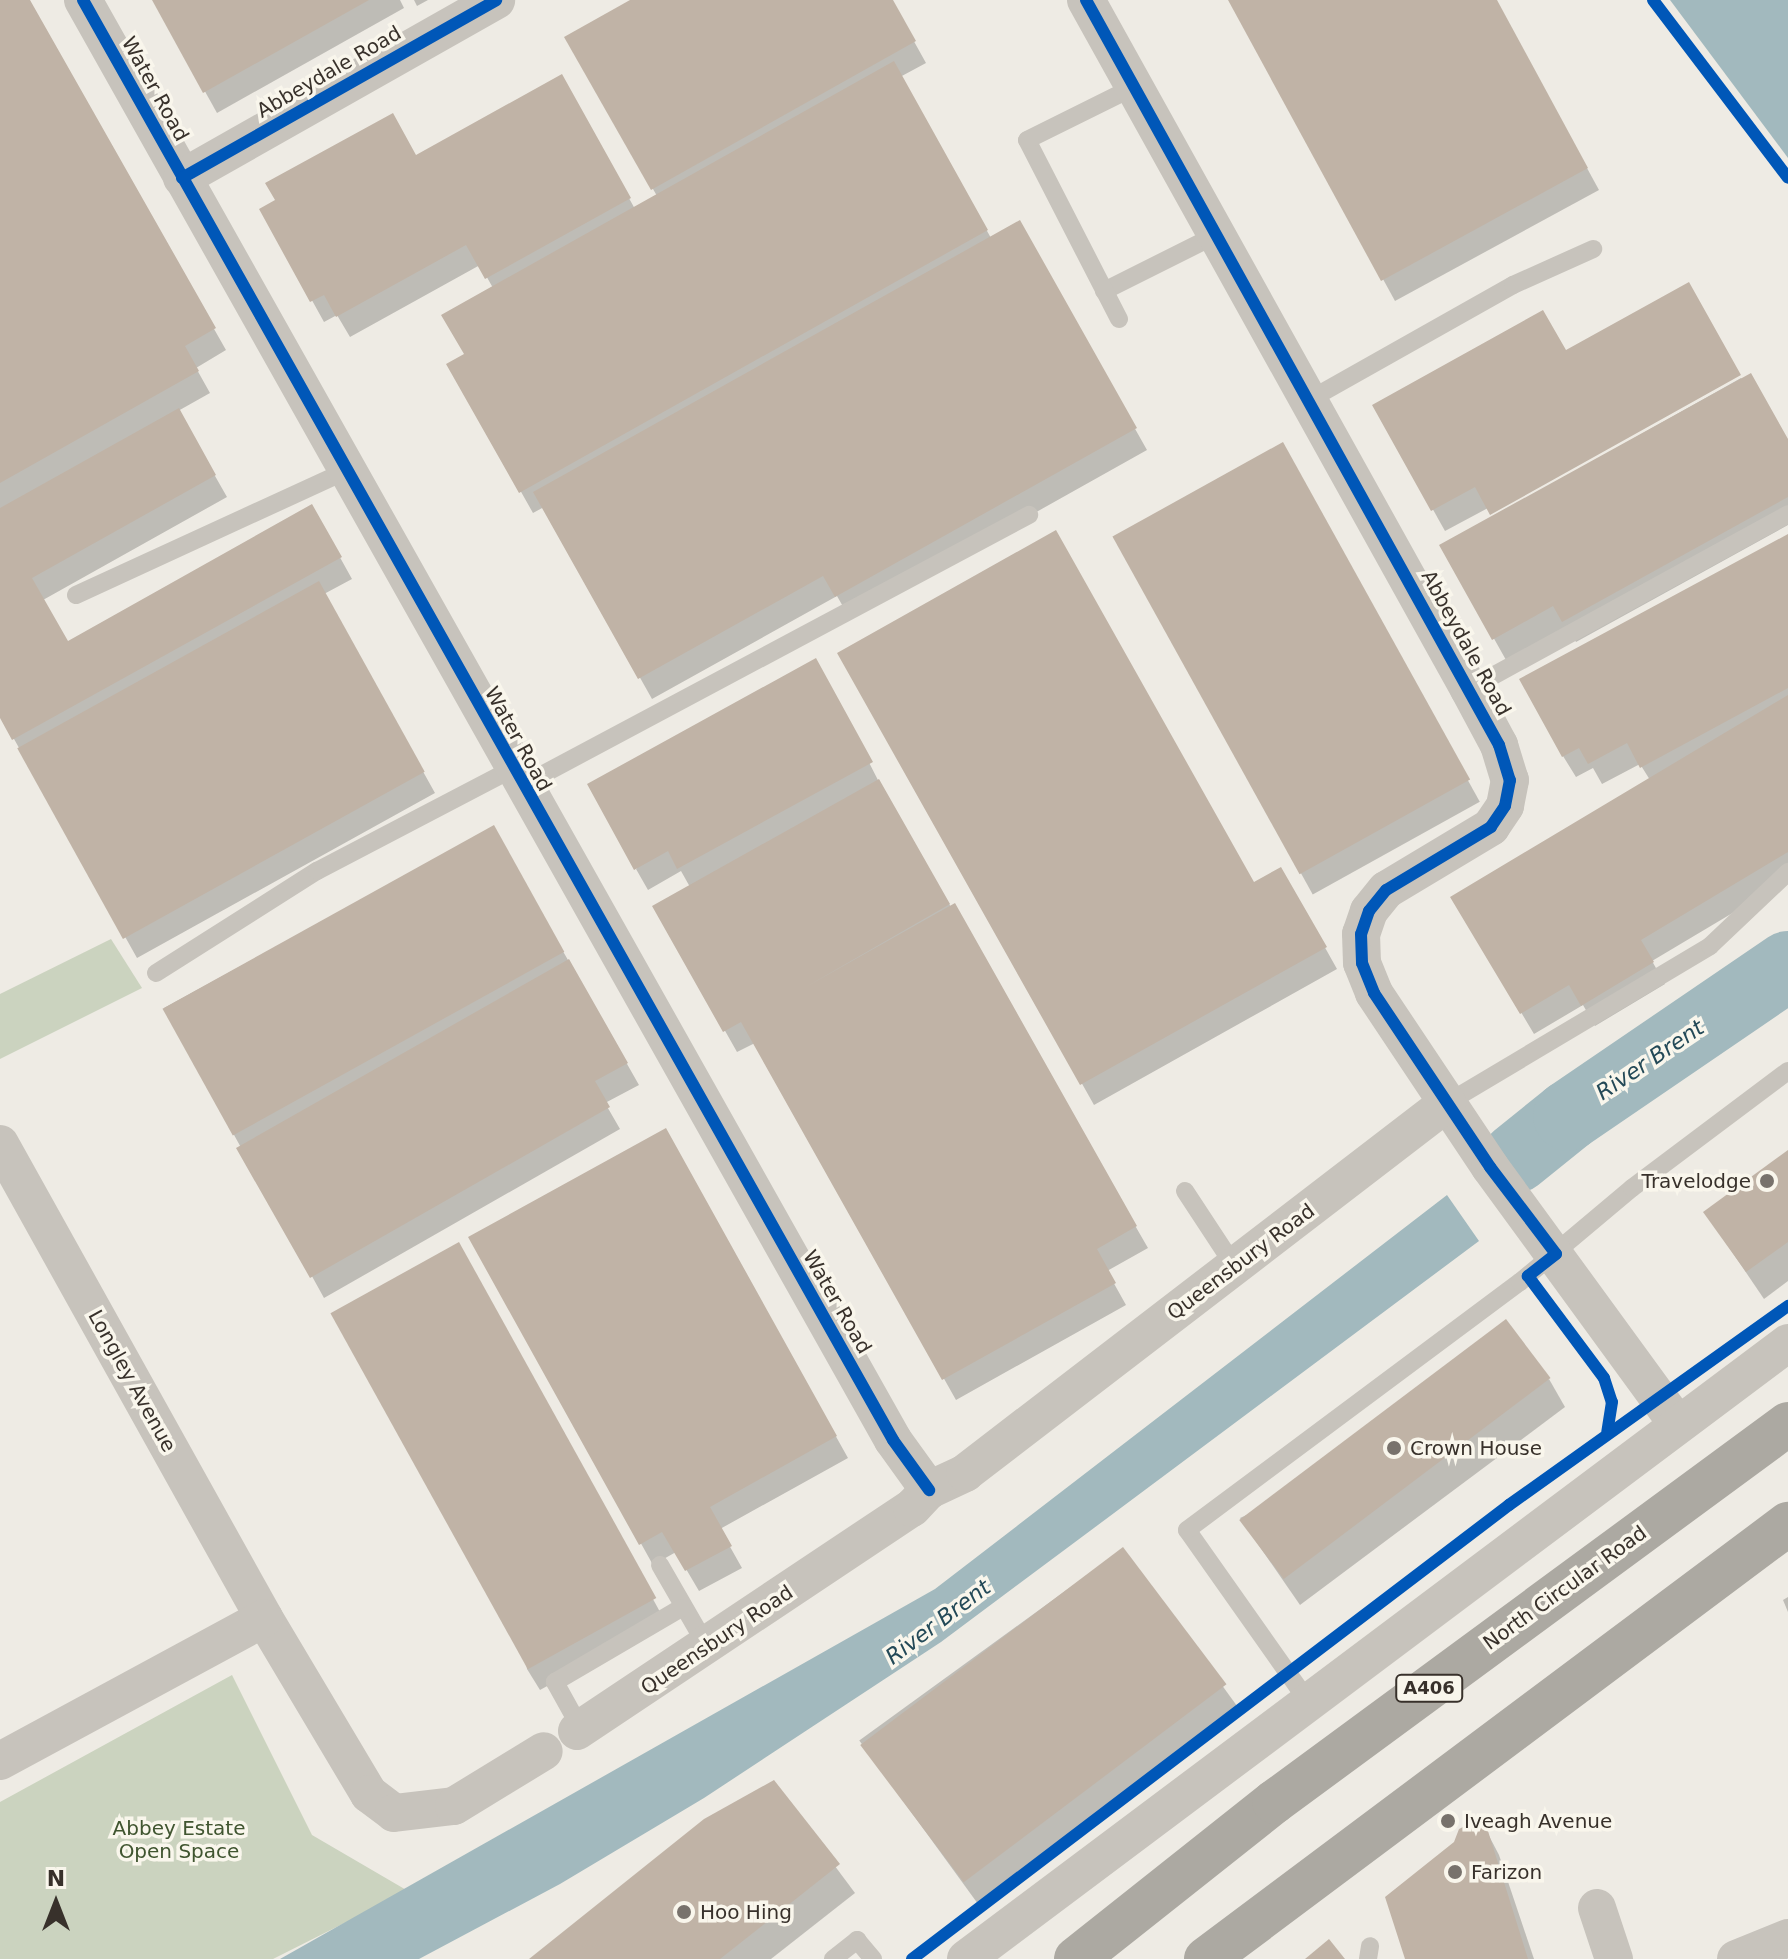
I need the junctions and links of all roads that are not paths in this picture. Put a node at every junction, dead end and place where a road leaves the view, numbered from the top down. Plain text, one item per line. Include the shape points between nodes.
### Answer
1 (83, 0) edge
2 (496, 0) edge
3 (1086, 0) edge
4 (1134, 87) junction
5 (182, 178) junction
6 (1216, 235) junction
7 (1593, 249) dead end
8 (1104, 291) junction
9 (1119, 319) dead end
10 (1309, 400) junction
11 (345, 471) junction
12 (1788, 514) edge
13 (1029, 515) dead end
14 (76, 595) dead end
15 (1469, 689) junction
16 (516, 777) junction
17 (1788, 872) edge
18 (156, 973) dead end
19 (1788, 1071) edge
20 (1447, 1103) junction
21 (0, 1144) edge
22 (1185, 1191) dead end
23 (1556, 1254) junction
24 (1235, 1267) junction
25 (1788, 1343) edge
26 (1677, 1423) junction
27 (1788, 1424) edge
28 (929, 1490) junction
29 (1788, 1524) edge
30 (660, 1565) dead end
31 (681, 1608) junction
32 (264, 1618) junction
33 (708, 1648) junction
34 (1307, 1700) junction
35 (579, 1730) junction
36 (544, 1751) joint
37 (0, 1761) edge
38 (1597, 1908) dead end
39 (1788, 1938) edge
40 (833, 1959) edge
41 (873, 1959) edge
42 (966, 1959) edge
43 (1076, 1959) edge
44 (1206, 1959) edge
45 (1614, 1959) edge
46 (1736, 1959) edge

1 - 5 street, Water Road
2 - 5 street, Abbeydale Road
3 - 4 street, Abbeydale Road
4 - 6 street, Abbeydale Road
4 - 8 lane via 1027,140
5 - 11 street, Water Road
6 - 8 lane
6 - 10 street, Abbeydale Road
7 - 10 lane via 1513,285
8 - 9 lane
10 - 15 street, Abbeydale Road
11 - 14 lane
11 - 16 street, Water Road
12 - 15 lane
13 - 16 lane
15 - 20 street, Abbeydale Road via 1506,769 1505,806 1491,827 1386,890 1369,911 1361,934 1362,963 1374,993
16 - 18 lane via 317,871
16 - 28 street, Water Road via 902,1456
17 - 20 lane via 1710,946
19 - 23 lane via 1632,1188
20 - 23 street, Abbeydale Road
20 - 24 street, Queensbury Road
21 - 32 street, Longley Avenue
22 - 24 lane
23 - 26 street, Abbeydale Road
23 - 34 lane via 1187,1530
24 - 28 street, Queensbury Road via 965,1473
25 - 26 street
26 - 34 street
27 - 43 highway, North Circular Road / A406 via 1274,1802
28 - 33 street, Queensbury Road via 912,1508
29 - 44 highway
30 - 31 lane
31 - 33 lane
31 - 35 lane via 555,1682
32 - 36 street, Queensbury Road via 369,1794 394,1813 454,1806
32 - 37 street
33 - 35 street, Queensbury Road
34 - 42 street
35 - 36 lane, Queensbury Road
38 - 45 street
39 - 46 street
40 - 41 lane via 857,1940

